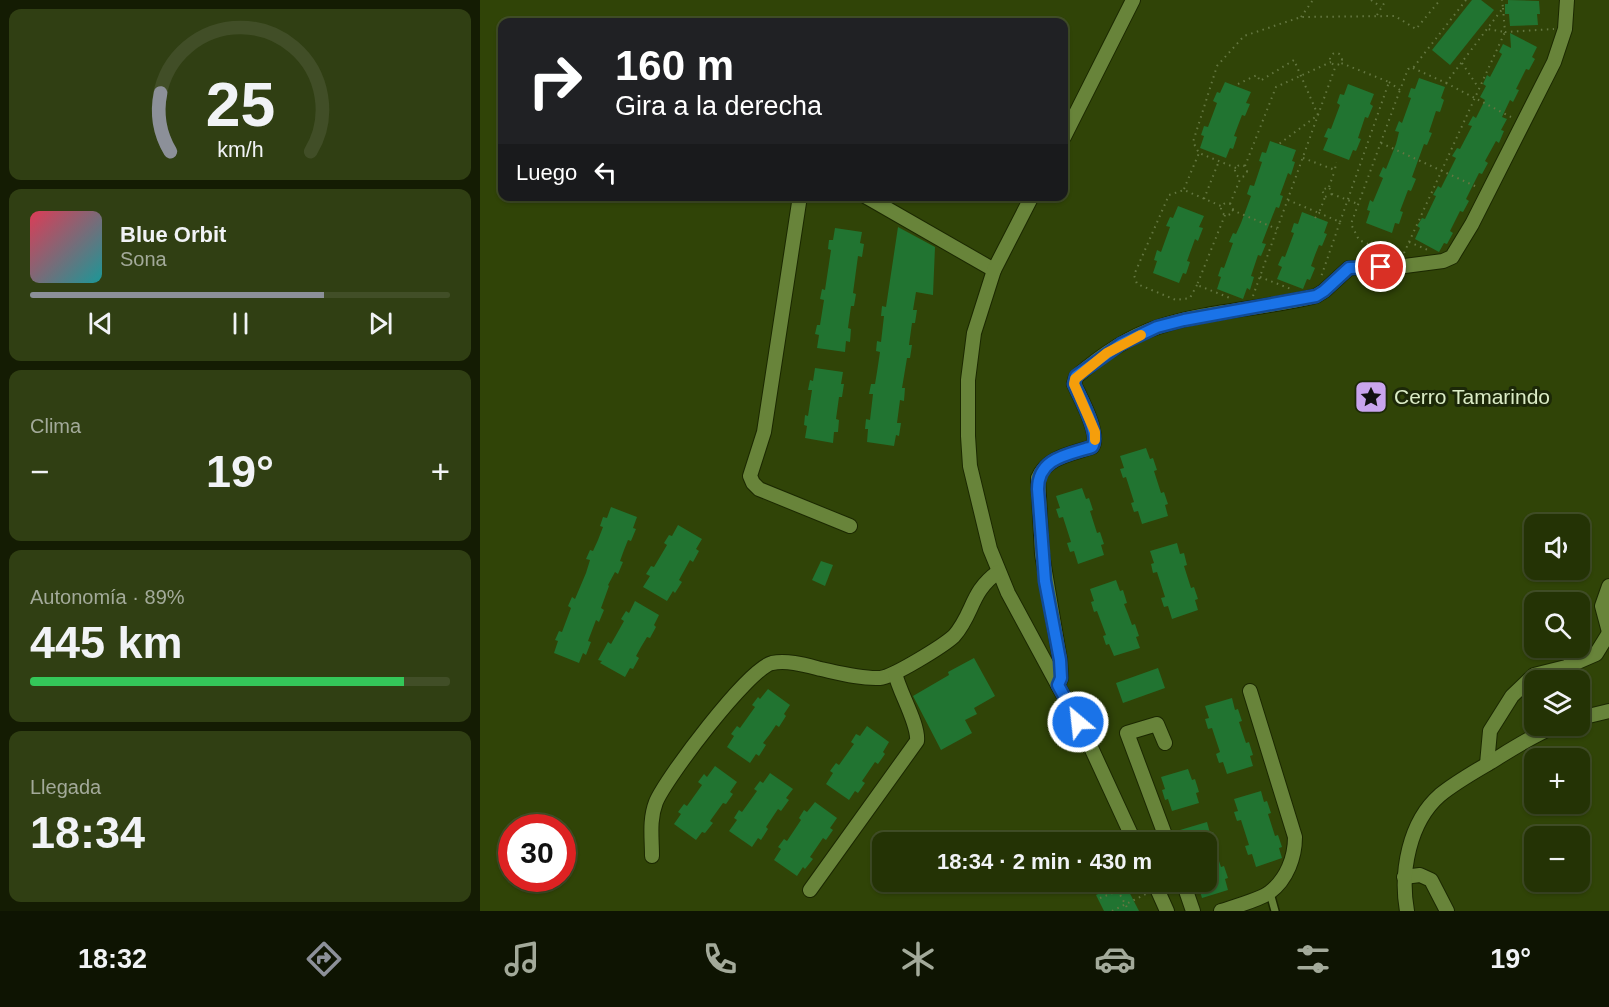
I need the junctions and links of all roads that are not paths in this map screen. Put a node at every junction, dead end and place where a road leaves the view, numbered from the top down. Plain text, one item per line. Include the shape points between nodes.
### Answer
1 (1133, 0) edge
2 (1567, 0) edge
3 (1068, 129) edge
4 (799, 201) edge
5 (874, 201) edge
6 (1029, 201) edge
7 (994, 270) junction
8 (850, 526) dead end
9 (998, 572) junction
10 (1609, 586) edge
11 (1609, 632) edge
12 (895, 673) junction
13 (1058, 685) junction
14 (1250, 691) dead end
15 (1609, 711) edge
16 (1590, 716) edge
17 (1538, 736) edge
18 (1165, 744) dead end
19 (1487, 764) junction
20 (1130, 832) edge
21 (1164, 832) edge
22 (652, 856) dead end
23 (1404, 877) junction
24 (810, 890) dead end
25 (1158, 892) edge
26 (1186, 892) edge
27 (1270, 893) junction
28 (1164, 909) edge
29 (1193, 911) edge
30 (1221, 911) edge
31 (1275, 911) edge
32 (1407, 911) edge
33 (1447, 911) edge

1 - 3 street
2 - 13 street via 1565,29 1554,62 1452,257 1397,267 1349,268 1316,296 1157,327 1121,344 1076,376 1074,384 1095,432 1095,443 1050,463 1038,478 1042,554 1060,660
4 - 8 street via 764,432 750,476 759,489
5 - 7 street
6 - 7 street
7 - 9 street via 974,333 967,406 970,465
9 - 12 street via 978,590 954,636
9 - 13 street
10 - 11 street via 1602,606
11 - 19 street via 1596,654 1534,675 1512,696 1490,731
12 - 22 street via 874,678 794,663 772,663 759,670 695,745 657,800 651,818
12 - 24 street via 917,741
13 - 20 street
14 - 27 street via 1295,837 1286,874
15 - 16 street
17 - 19 street
18 - 21 street via 1157,724 1126,733
19 - 23 street via 1438,797 1427,811 1411,843
23 - 32 street
23 - 33 street via 1420,875 1431,880
25 - 28 street
26 - 29 street
27 - 30 street
27 - 31 lane

